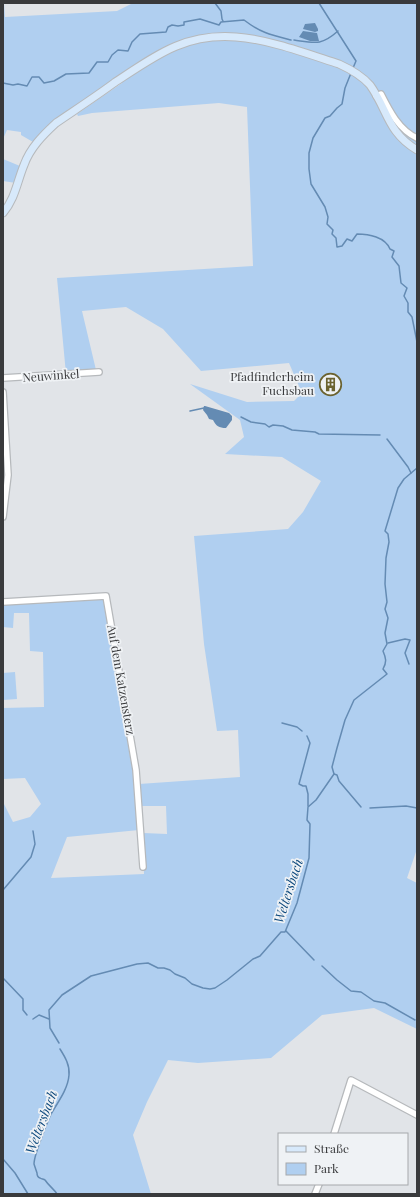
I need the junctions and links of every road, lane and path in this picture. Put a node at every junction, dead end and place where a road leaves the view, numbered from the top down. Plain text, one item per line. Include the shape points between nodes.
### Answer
1 (376, 96) junction
2 (417, 138) edge
3 (417, 150) edge
4 (3, 213) edge
5 (99, 372) dead end
6 (3, 378) edge
7 (3, 392) edge
8 (3, 515) edge
9 (3, 602) edge
10 (143, 867) dead end
11 (417, 1115) edge
12 (334, 1133) edge

1 - 2 street via 381,94 395,119
1 - 3 street via 395,131
1 - 4 street via 368,84 349,68 265,42 237,37 207,38 177,45 155,55 46,132 34,145 24,164 14,197
5 - 6 street, Neuwinkel
7 - 8 street via 8,475
9 - 10 street, Auf dem Katzensterz via 106,596 136,770
11 - 12 street via 351,1080

